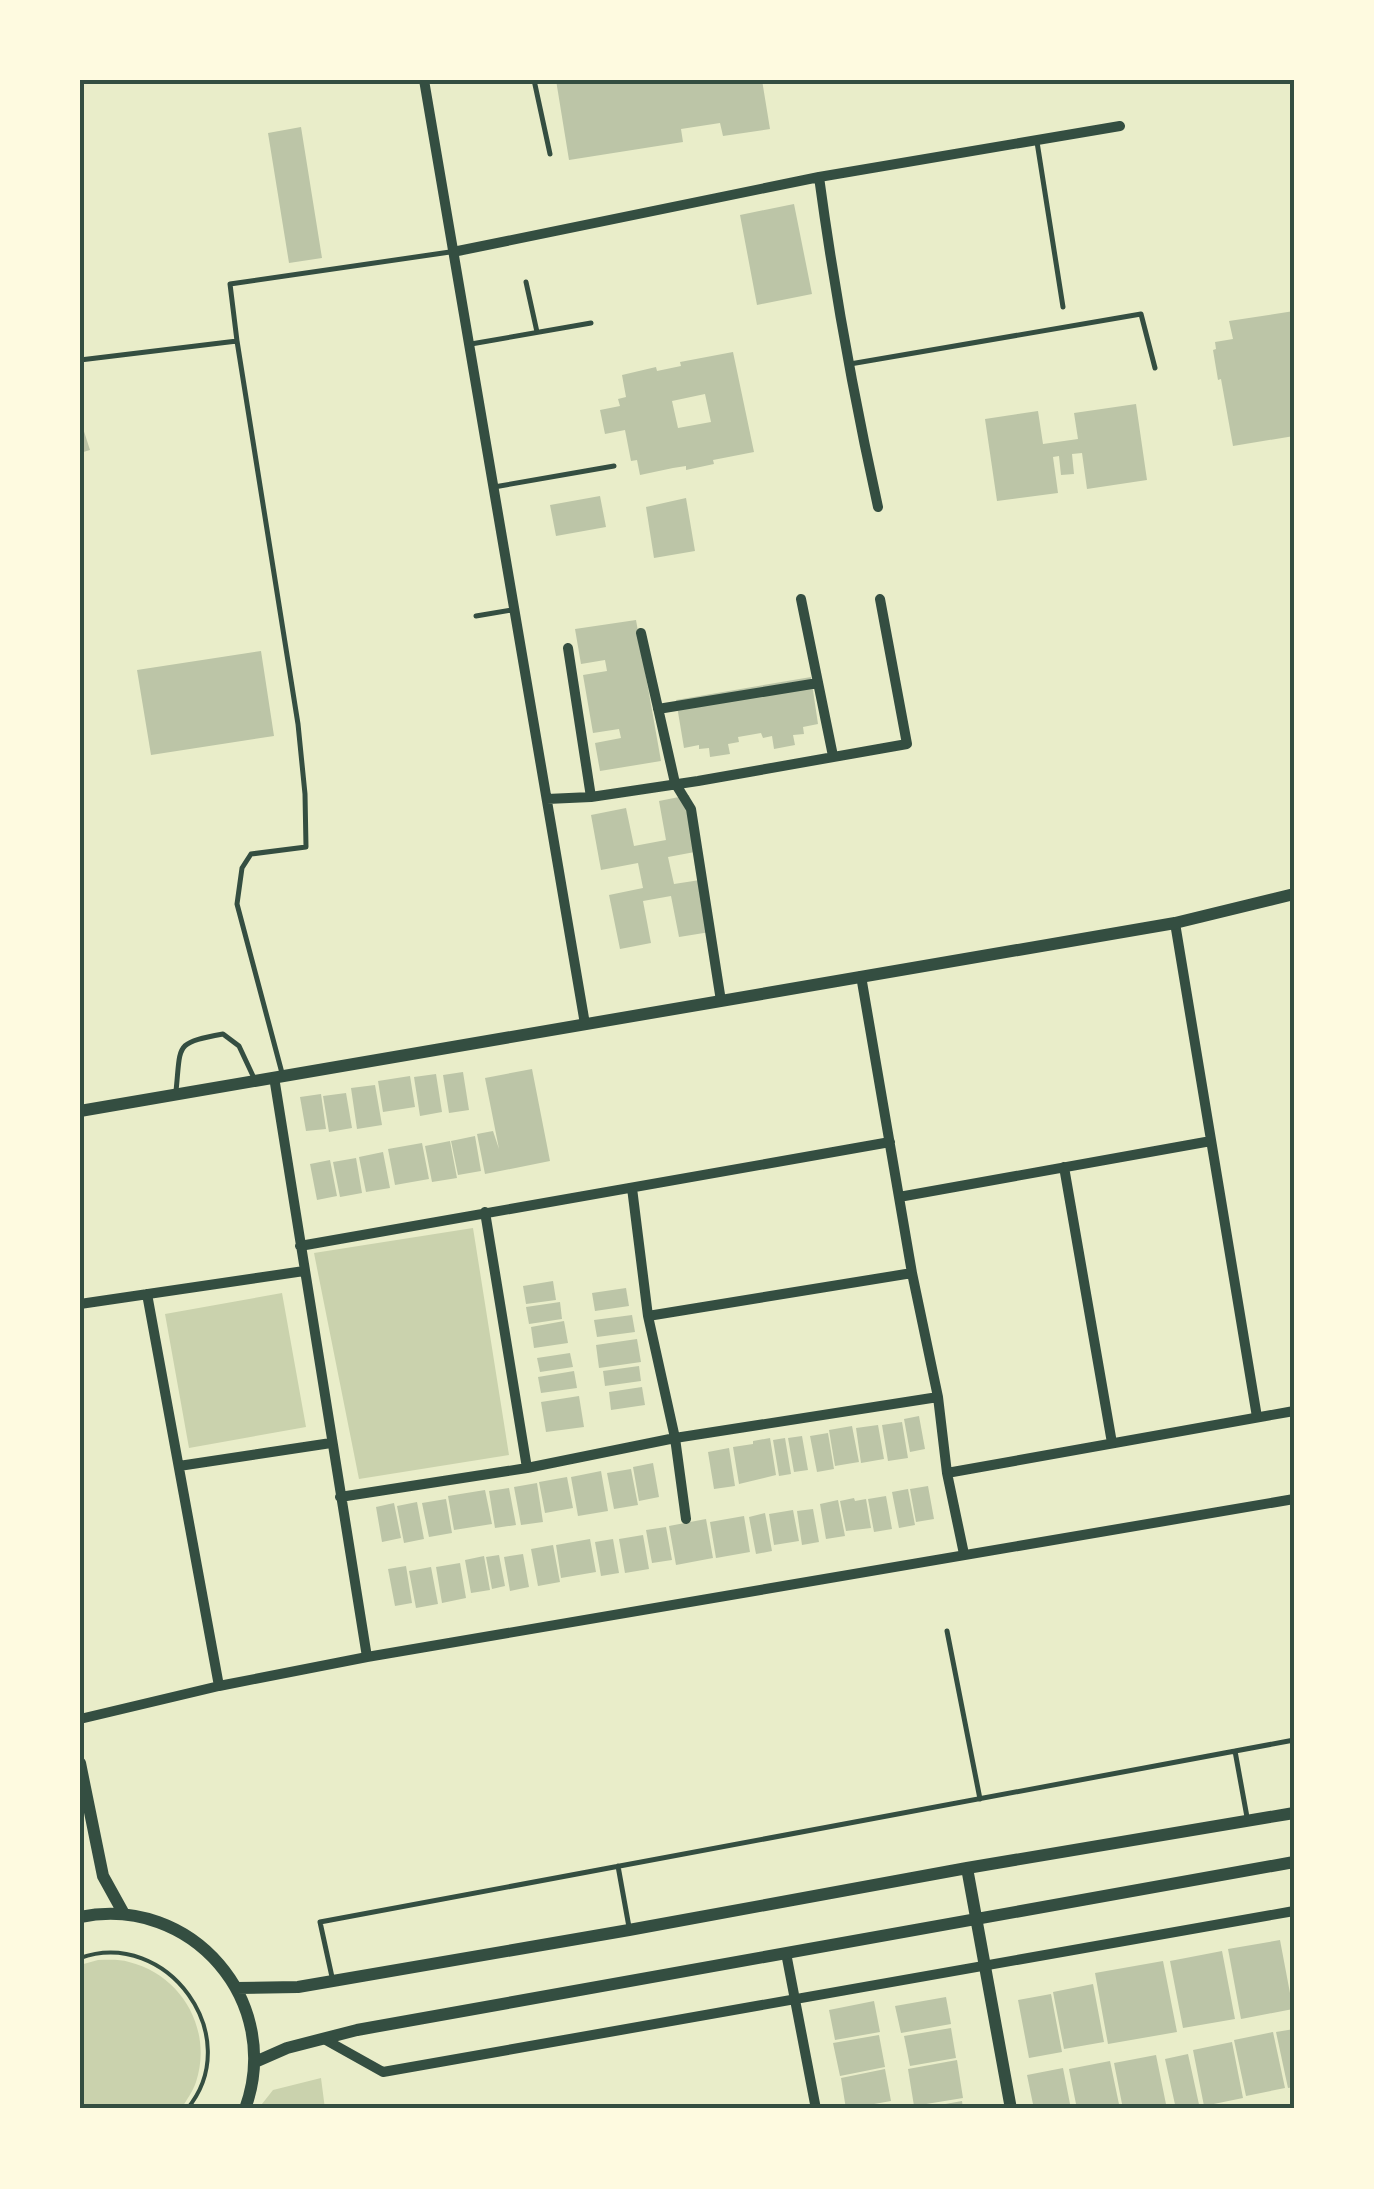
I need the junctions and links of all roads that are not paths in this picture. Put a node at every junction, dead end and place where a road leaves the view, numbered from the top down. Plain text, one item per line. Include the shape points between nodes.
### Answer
1 (424, 80) edge
2 (534, 80) edge
3 (1120, 126) dead end
4 (1036, 140) junction
5 (550, 154) dead end
6 (819, 177) junction
7 (453, 252) junction
8 (526, 282) dead end
9 (1063, 308) dead end
10 (591, 323) dead end
11 (537, 332) junction
12 (237, 342) junction
13 (469, 344) junction
14 (80, 360) edge
15 (850, 364) junction
16 (1155, 368) dead end
17 (614, 466) dead end
18 (494, 488) junction
19 (878, 507) dead end
20 (801, 598) dead end
21 (880, 599) dead end
22 (515, 610) junction
23 (476, 616) dead end
24 (641, 633) dead end
25 (568, 648) dead end
26 (818, 683) junction
27 (658, 708) junction
28 (833, 756) junction
29 (675, 784) junction
30 (590, 796) junction
31 (547, 799) junction
32 (1294, 894) edge
33 (1175, 923) junction
34 (861, 976) junction
35 (721, 1000) junction
36 (586, 1024) junction
37 (278, 1076) junction
38 (255, 1080) junction
39 (176, 1094) junction
40 (80, 1110) edge
41 (1211, 1140) junction
42 (890, 1142) junction
43 (1064, 1167) junction
44 (632, 1188) junction
45 (899, 1197) junction
46 (485, 1212) junction
47 (300, 1246) junction
48 (304, 1271) junction
49 (912, 1273) junction
50 (147, 1294) junction
51 (80, 1304) edge
52 (648, 1316) junction
53 (938, 1398) junction
54 (1294, 1411) edge
55 (1257, 1417) junction
56 (675, 1438) junction
57 (331, 1443) junction
58 (1112, 1443) junction
59 (179, 1466) junction
60 (527, 1468) junction
61 (947, 1473) junction
62 (340, 1497) junction
63 (1294, 1498) edge
64 (686, 1519) dead end
65 (964, 1554) junction
66 (947, 1631) dead end
67 (367, 1657) junction
68 (219, 1686) junction
69 (80, 1719) edge
70 (1294, 1740) edge
71 (1234, 1751) junction
72 (80, 1763) edge
73 (980, 1799) junction
74 (1294, 1813) edge
75 (1248, 1821) junction
76 (1294, 1862) edge
77 (618, 1866) junction
78 (967, 1868) junction
79 (1294, 1911) edge
80 (124, 1914) junction
81 (80, 1917) edge
82 (975, 1920) junction
83 (629, 1930) junction
84 (786, 1953) junction
85 (984, 1968) junction
86 (333, 1981) junction
87 (236, 1988) junction
88 (796, 1998) junction
89 (324, 2039) junction
90 (254, 2062) junction
91 (244, 2109) edge
92 (816, 2109) edge
93 (1011, 2109) edge

1 - 7 street
2 - 5 lane
3 - 4 street
4 - 6 street
4 - 9 lane
6 - 7 street
6 - 15 street
7 - 12 lane via 230,284
7 - 13 street
8 - 11 lane
10 - 11 lane
11 - 13 lane
12 - 14 lane
12 - 37 lane via 304,794 306,846 251,854 237,904
13 - 18 street
15 - 16 lane via 1141,314
15 - 19 street
17 - 18 lane
18 - 22 street
20 - 26 street
21 - 28 street via 906,744
22 - 23 lane
22 - 31 street
24 - 27 street
25 - 30 street
26 - 27 street
26 - 28 street
27 - 29 street
28 - 29 street
29 - 30 street
29 - 35 street via 691,809
30 - 31 street
31 - 36 street
32 - 33 street
33 - 34 street
33 - 41 street
34 - 35 street
34 - 42 street
35 - 36 street
36 - 37 street
37 - 38 street
37 - 47 street
38 - 39 street
38 - 39 lane via 239,1046 223,1034 183,1048
39 - 40 street
41 - 43 street
41 - 55 street
42 - 44 street
42 - 45 street
43 - 45 street
43 - 58 street
44 - 46 street
44 - 52 street
45 - 49 street
46 - 47 street
46 - 60 street
47 - 48 street
48 - 50 street
48 - 57 street
49 - 52 street
49 - 53 street
50 - 51 street
50 - 59 street
52 - 56 street
53 - 56 street
53 - 61 street
54 - 55 street
55 - 58 street
56 - 60 street
56 - 64 street
57 - 59 street
57 - 62 street
58 - 61 street
59 - 68 street
60 - 62 street
61 - 65 street
62 - 67 street
63 - 65 street
65 - 67 street
66 - 73 lane
67 - 68 street
68 - 69 street
70 - 71 lane
71 - 73 lane
71 - 75 lane
72 - 80 street via 103,1876
73 - 77 lane
74 - 75 street
75 - 78 street
76 - 82 street
77 - 83 lane
77 - 86 lane via 320,1922
78 - 82 street
78 - 83 street
79 - 85 street
80 - 81 street
80 - 87 street via 177,1930 200,1945
82 - 84 street
82 - 85 street
83 - 86 street
84 - 88 street
84 - 89 street
85 - 88 street
85 - 93 street
86 - 87 street
87 - 90 street via 250,2024
88 - 89 street via 383,2072
88 - 92 street
89 - 90 street
90 - 91 street

